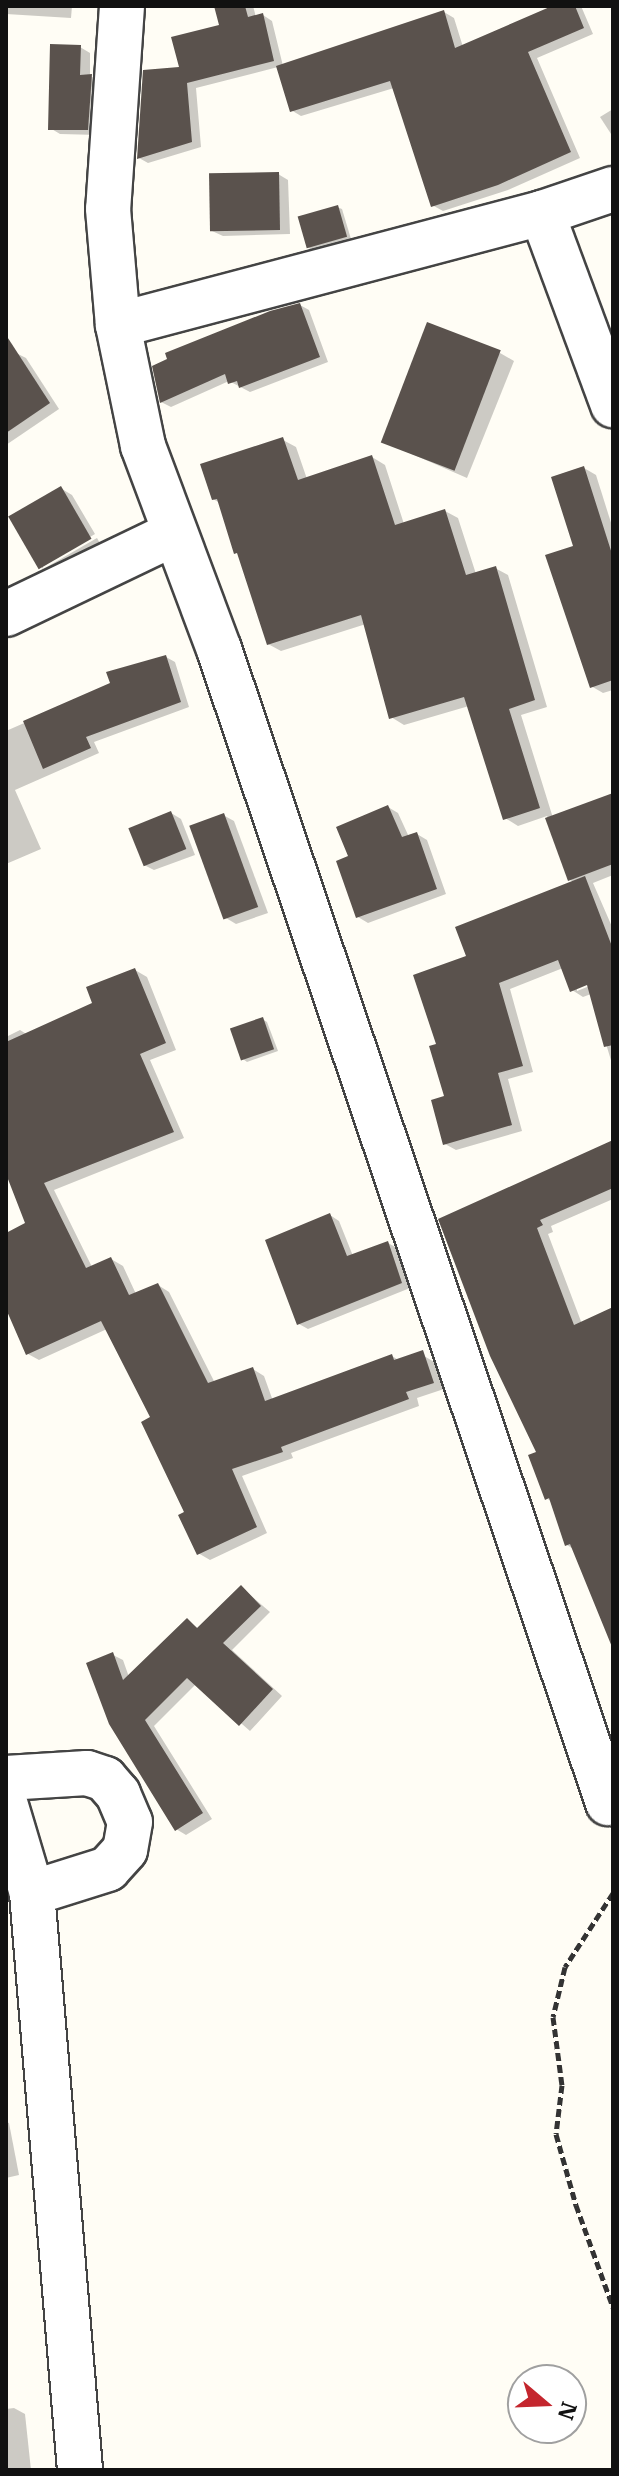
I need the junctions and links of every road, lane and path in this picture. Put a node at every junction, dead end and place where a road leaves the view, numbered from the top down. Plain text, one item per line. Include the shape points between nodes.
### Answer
1 (122, 6) edge
2 (613, 189) edge
3 (542, 213) junction
4 (118, 325) junction
5 (613, 405) edge
6 (175, 533) junction
7 (6, 614) edge
8 (6, 1778) edge
9 (608, 1803) dead end
10 (6, 1806) edge
11 (32, 1893) junction
12 (613, 1893) edge
13 (613, 2307) edge
14 (80, 2470) edge

1 - 4 street via 108,209
2 - 3 street
3 - 4 street
3 - 5 street
4 - 6 street via 143,446
6 - 7 street
6 - 9 street
8 - 11 street via 87,1773 105,1779 130,1822 125,1850 108,1869
10 - 11 street
11 - 14 street
12 - 13 path via 565,1967 553,2017 562,2085 556,2134

